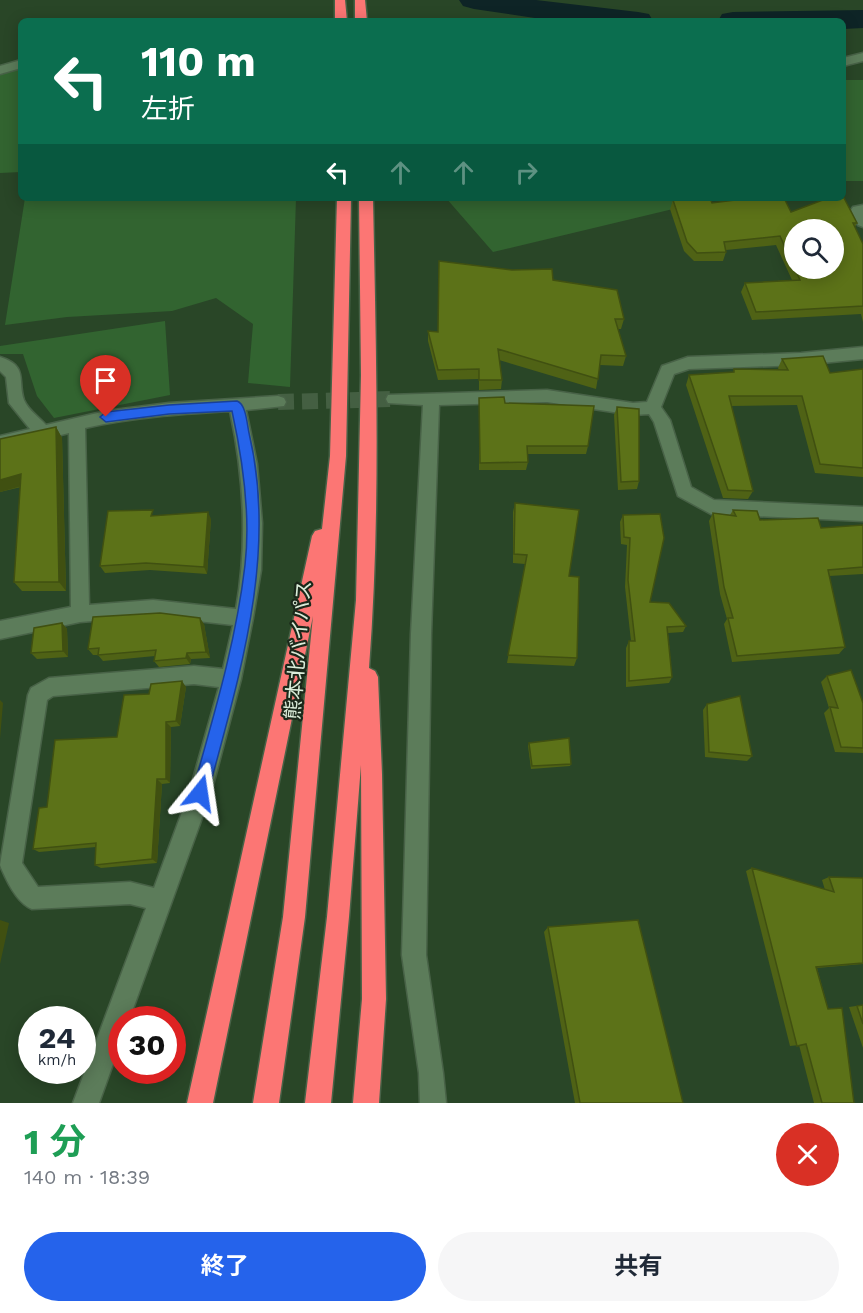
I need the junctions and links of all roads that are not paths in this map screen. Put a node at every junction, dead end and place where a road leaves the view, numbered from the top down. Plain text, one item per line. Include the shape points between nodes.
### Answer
1 (340, 0) edge
2 (360, 0) edge
3 (340, 18) edge
4 (361, 18) edge
5 (863, 57) edge
6 (846, 61) edge
7 (18, 65) edge
8 (0, 70) edge
9 (344, 201) edge
10 (366, 201) edge
11 (863, 209) edge
12 (863, 222) edge
13 (863, 353) edge
14 (0, 363) edge
15 (394, 399) tunnel mouth
16 (431, 399) junction
17 (278, 402) tunnel mouth
18 (237, 406) junction
19 (653, 408) junction
20 (77, 423) junction
21 (42, 432) junction
22 (0, 443) edge
23 (338, 456) junction
24 (863, 514) edge
25 (365, 600) junction
26 (80, 614) junction
27 (244, 618) junction
28 (0, 630) edge
29 (231, 679) junction
30 (162, 901) junction
31 (86, 1103) edge
32 (200, 1103) edge
33 (266, 1103) edge
34 (318, 1103) edge
35 (366, 1103) edge
36 (432, 1103) edge

1 - 3 highway
2 - 4 highway
5 - 6 street
7 - 8 street
9 - 23 highway, 熊本北バイパス
10 - 25 highway via 369,375
11 - 12 street via 858,210
13 - 19 street via 688,363 668,370
14 - 21 street via 15,376 16,402 22,412
15 - 16 street
16 - 19 street via 547,396
16 - 36 street via 420,657 414,955
17 - 18 street
18 - 20 street via 169,409
18 - 27 street via 253,506 252,564
19 - 24 street via 662,420 684,491 711,507
20 - 21 street
20 - 26 street
21 - 22 street
23 - 32 highway
23 - 33 highway, 熊本北バイパス via 294,917
25 - 34 highway
25 - 35 highway via 372,774 374,999
26 - 27 street via 153,608
26 - 28 street
27 - 29 street
29 - 30 street via 200,793
29 - 30 street via 194,675 49,687 38,695 11,865 32,898 130,893
30 - 31 street

